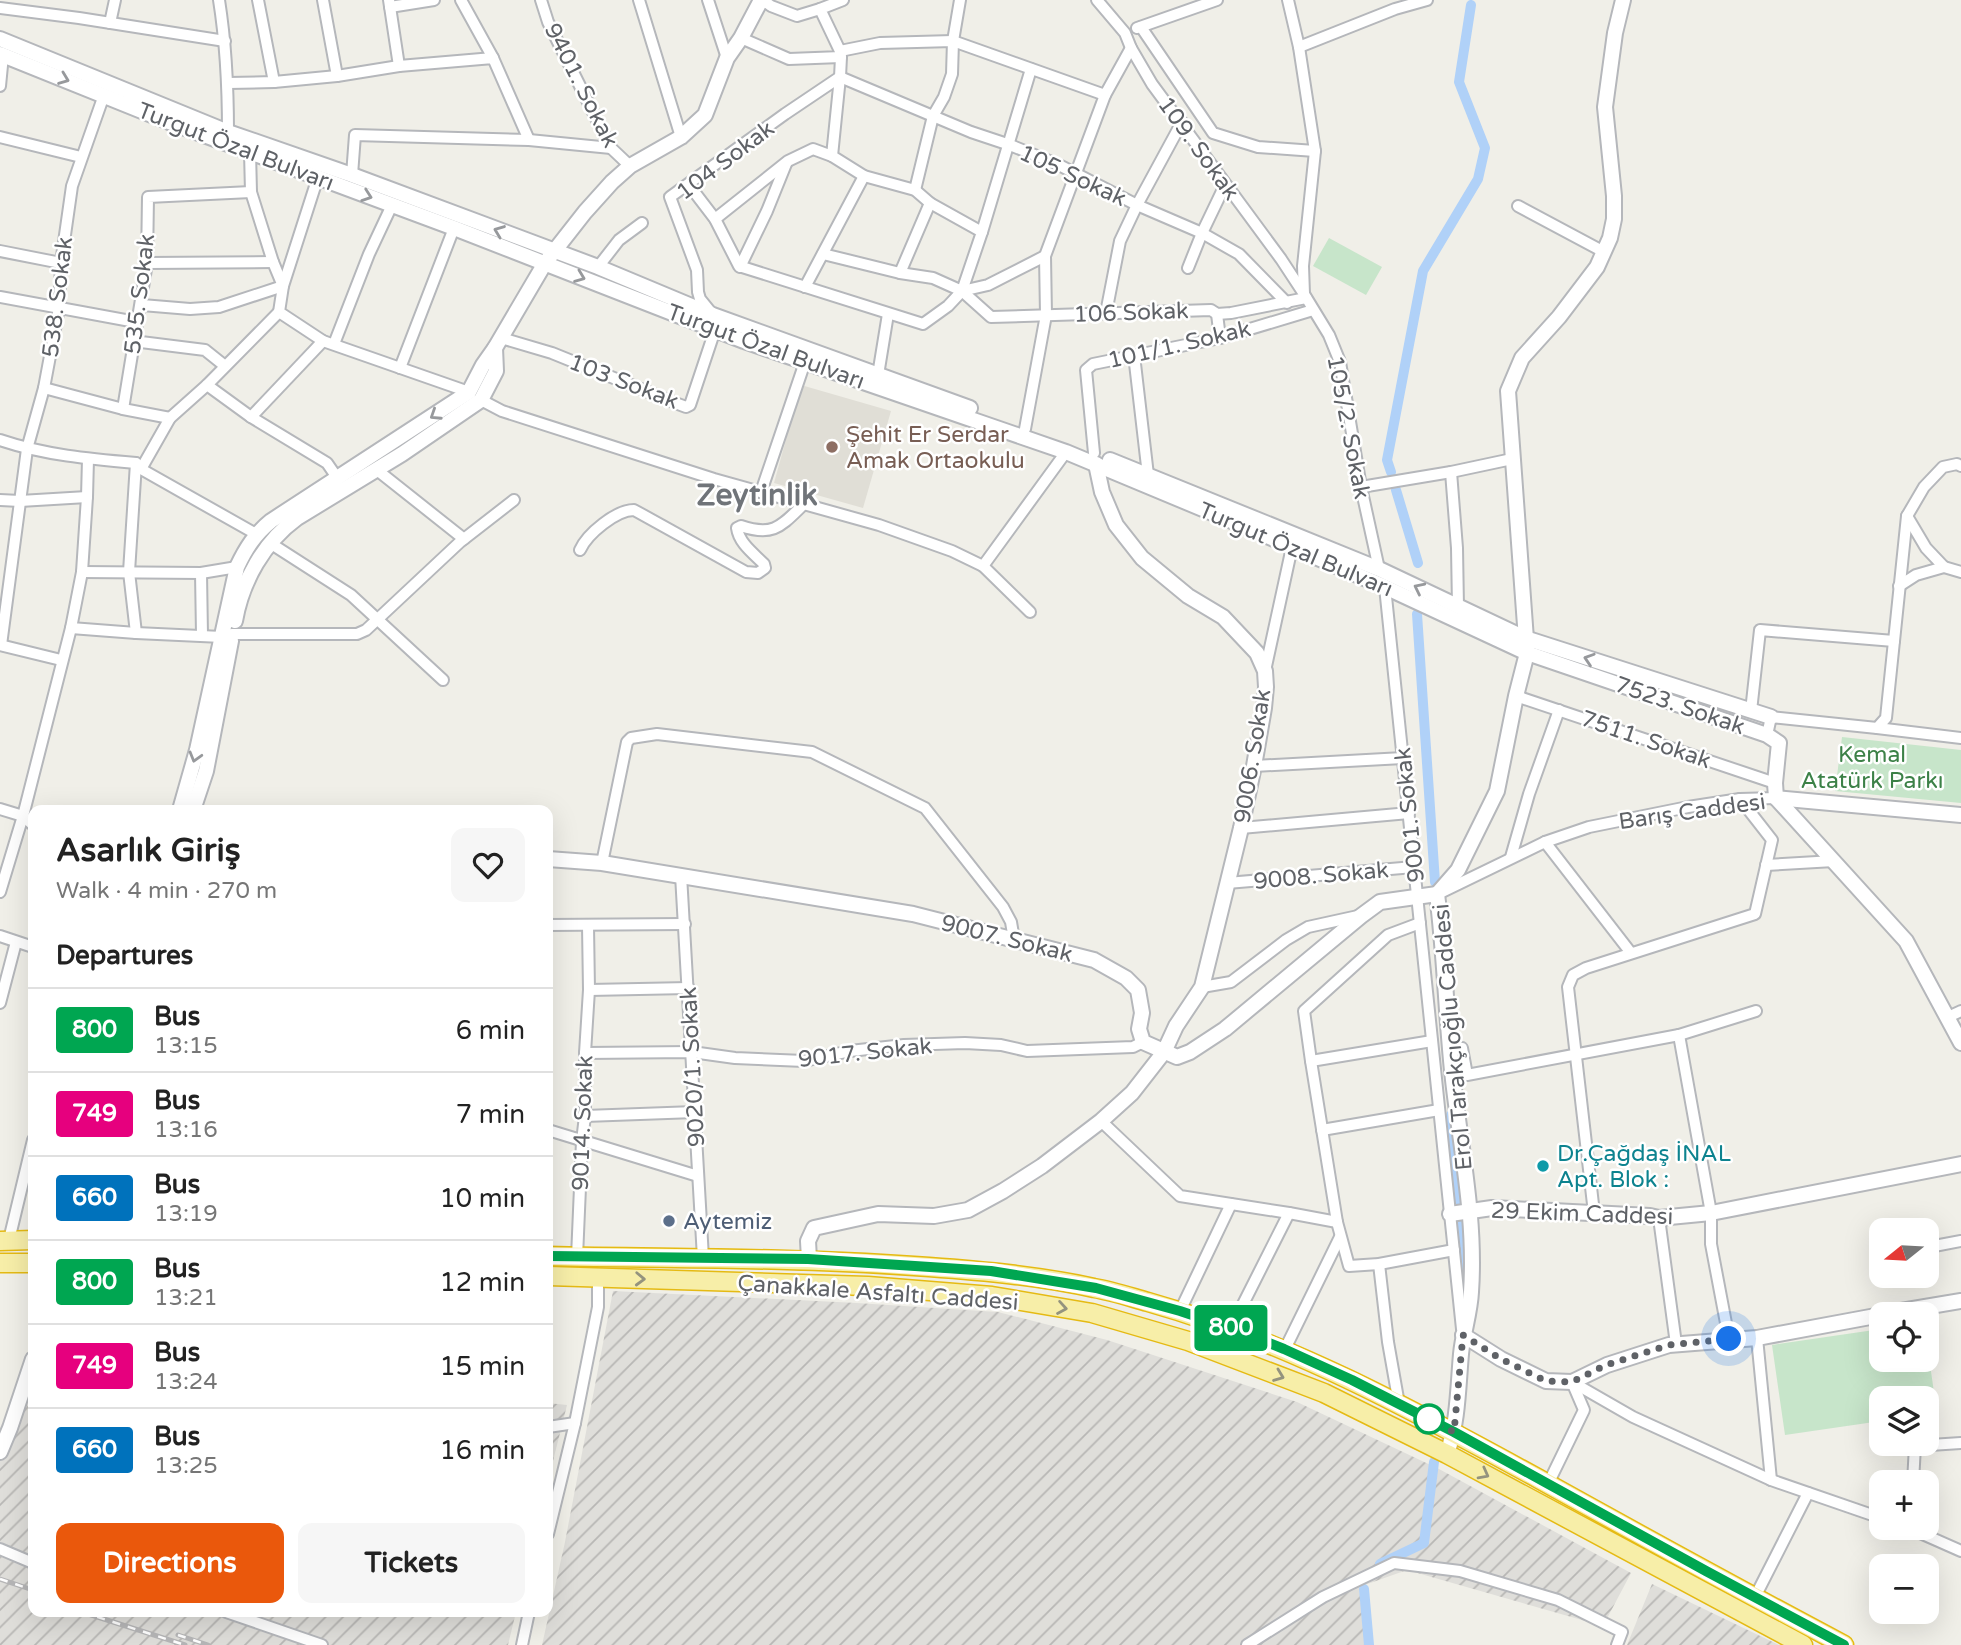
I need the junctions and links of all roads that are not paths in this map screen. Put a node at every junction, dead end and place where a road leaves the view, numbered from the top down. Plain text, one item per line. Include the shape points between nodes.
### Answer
1 (115, 0) edge
2 (219, 0) edge
3 (258, 0) edge
4 (323, 0) edge
5 (434, 0) edge
6 (461, 0) edge
7 (541, 0) edge
8 (639, 0) edge
9 (708, 0) edge
10 (762, 0) edge
11 (843, 0) edge
12 (960, 0) edge
13 (1097, 0) edge
14 (1217, 0) edge
15 (1288, 0) edge
16 (1427, 0) edge
17 (1623, 0) edge
18 (389, 4) edge
19 (1187, 5) edge
20 (0, 8) edge
21 (820, 9) junction
22 (110, 23) junction
23 (1141, 27) junction
24 (1125, 33) junction
25 (741, 38) junction
26 (0, 39) edge
27 (225, 41) junction
28 (953, 41) junction
29 (1300, 47) junction
30 (1131, 48) junction
31 (840, 54) junction
32 (2, 55) edge
33 (493, 58) junction
34 (727, 58) junction
35 (399, 66) junction
36 (1031, 69) junction
37 (337, 76) junction
38 (841, 77) junction
39 (274, 82) junction
40 (228, 83) junction
41 (0, 86) edge
42 (104, 95) junction
43 (1105, 95) junction
44 (933, 116) junction
45 (1182, 122) junction
46 (228, 132) junction
47 (0, 137) edge
48 (681, 137) junction
49 (529, 140) junction
50 (1010, 145) junction
51 (611, 148) junction
52 (1315, 151) junction
53 (250, 152) junction
54 (832, 156) junction
55 (81, 158) junction
56 (788, 161) junction
57 (630, 166) junction
58 (1076, 173) junction
59 (352, 175) junction
60 (864, 176) junction
61 (318, 177) junction
62 (689, 185) junction
63 (1225, 185) junction
64 (915, 190) junction
65 (251, 192) junction
66 (930, 202) junction
67 (392, 205) junction
68 (1137, 205) junction
69 (1518, 206) dead end
70 (715, 219) junction
71 (642, 223) dead end
72 (454, 228) junction
73 (982, 232) junction
74 (1202, 233) junction
75 (0, 251) edge
76 (1604, 252) junction
77 (823, 254) junction
78 (1045, 256) junction
79 (549, 258) junction
80 (61, 262) junction
81 (272, 262) junction
82 (147, 263) junction
83 (598, 267) junction
84 (740, 267) junction
85 (1188, 268) dead end
86 (900, 273) junction
87 (283, 286) junction
88 (805, 287) junction
89 (962, 291) junction
90 (1305, 296) junction
91 (0, 297) edge
92 (1287, 303) junction
93 (142, 305) junction
94 (59, 308) junction
95 (1313, 310) junction
96 (279, 312) junction
97 (1106, 313) junction
98 (888, 314) junction
99 (1217, 314) junction
100 (1046, 315) junction
101 (136, 322) junction
102 (714, 323) junction
103 (1220, 338) junction
104 (133, 341) junction
105 (329, 342) junction
106 (498, 343) junction
107 (1134, 355) junction
108 (805, 362) junction
109 (225, 366) junction
110 (400, 368) junction
111 (879, 381) junction
112 (207, 385) junction
113 (44, 388) junction
114 (475, 396) junction
115 (123, 409) junction
116 (251, 417) junction
117 (170, 418) junction
118 (1026, 429) junction
119 (0, 440) edge
120 (27, 449) junction
121 (1066, 452) junction
122 (88, 459) junction
123 (1095, 459) junction
124 (1512, 459) junction
125 (139, 466) junction
126 (1961, 466) edge
127 (377, 470) junction
128 (1451, 472) junction
129 (1148, 475) junction
130 (338, 479) junction
131 (1361, 486) junction
132 (761, 492) junction
133 (87, 497) junction
134 (0, 500) edge
135 (514, 500) dead end
136 (20, 501) junction
137 (804, 504) junction
138 (1907, 516) junction
139 (256, 534) junction
140 (464, 539) junction
141 (270, 543) junction
142 (1292, 547) junction
143 (580, 550) dead end
144 (983, 566) junction
145 (237, 567) junction
146 (1944, 567) junction
147 (1379, 569) junction
148 (82, 572) junction
149 (129, 572) junction
150 (1961, 572) edge
151 (201, 573) junction
152 (1899, 586) junction
153 (1385, 587) junction
154 (1458, 607) junction
155 (1030, 612) dead end
156 (377, 620) junction
157 (71, 628) junction
158 (136, 633) junction
159 (202, 635) junction
160 (227, 635) junction
161 (1894, 641) junction
162 (0, 645) edge
163 (1526, 646) junction
164 (61, 660) junction
165 (1265, 671) junction
166 (443, 680) dead end
167 (1516, 695) junction
168 (1559, 710) junction
169 (1751, 711) junction
170 (1771, 717) junction
171 (1877, 728) junction
172 (1767, 735) junction
173 (1961, 738) edge
174 (1403, 758) junction
175 (1254, 766) junction
176 (1775, 783) junction
177 (1740, 799) junction
178 (1776, 799) junction
179 (181, 805) edge
180 (196, 805) edge
181 (0, 809) edge
182 (1409, 813) junction
183 (1961, 815) edge
184 (23, 816) junction
185 (28, 820) edge
186 (1241, 828) junction
187 (1545, 842) junction
188 (1511, 857) junction
189 (5, 858) edge
190 (553, 859) edge
191 (1834, 861) junction
192 (601, 863) junction
193 (1766, 865) junction
194 (1414, 867) junction
195 (681, 875) junction
196 (1227, 883) junction
197 (0, 892) edge
198 (1437, 894) junction
199 (1417, 896) junction
200 (1361, 916) junction
201 (1420, 923) junction
202 (685, 924) junction
203 (553, 925) edge
204 (588, 926) junction
205 (0, 936) edge
206 (1014, 940) junction
207 (16, 942) junction
208 (28, 946) edge
209 (1631, 953) junction
210 (1202, 986) junction
211 (689, 988) junction
212 (589, 990) junction
213 (0, 1003) edge
214 (1756, 1011) dead end
215 (1954, 1014) edge
216 (1679, 1035) junction
217 (1432, 1041) junction
218 (1143, 1042) junction
219 (1961, 1043) edge
220 (1451, 1049) junction
221 (692, 1052) junction
222 (1164, 1052) junction
223 (585, 1053) junction
224 (1575, 1054) junction
225 (1311, 1061) junction
226 (1439, 1110) junction
227 (695, 1112) junction
228 (584, 1116) junction
229 (1101, 1121) junction
230 (1322, 1130) junction
231 (553, 1131) edge
232 (582, 1140) junction
233 (28, 1157) edge
234 (1961, 1164) edge
235 (698, 1175) junction
236 (1231, 1204) junction
237 (1470, 1211) junction
238 (1289, 1213) junction
239 (1594, 1213) junction
240 (1711, 1213) junction
241 (1450, 1214) junction
242 (1659, 1218) junction
243 (1337, 1222) junction
244 (1340, 1237) junction
245 (28, 1240) edge
246 (4, 1241) edge
247 (1961, 1241) edge
248 (1939, 1245) edge
249 (1454, 1250) junction
250 (553, 1256) edge
251 (577, 1257) junction
252 (703, 1258) junction
253 (808, 1259) junction
254 (0, 1263) edge
255 (28, 1263) edge
256 (1379, 1264) junction
257 (553, 1276) edge
258 (598, 1277) junction
259 (1961, 1301) edge
260 (1939, 1305) edge
261 (1180, 1311) junction
262 (1869, 1316) edge
263 (1231, 1328) junction
264 (1463, 1335) junction
265 (1757, 1338) junction
266 (1729, 1339) junction
267 (1676, 1344) junction
268 (1284, 1349) junction
269 (28, 1374) edge
270 (1572, 1382) junction
271 (1399, 1404) junction
272 (575, 1423) junction
273 (553, 1426) edge
274 (1454, 1432) junction
275 (1961, 1443) edge
276 (0, 1452) edge
277 (1447, 1454) junction
278 (1914, 1470) edge
279 (1771, 1480) junction
280 (1548, 1484) junction
281 (1808, 1493) junction
282 (553, 1513) edge
283 (1869, 1514) edge
284 (1937, 1540) edge
285 (0, 1549) edge
286 (1961, 1551) edge
287 (28, 1561) edge
288 (1755, 1597) junction
289 (241, 1617) edge
290 (528, 1617) edge
291 (322, 1645) edge
292 (522, 1645) edge
293 (1247, 1645) edge
294 (1617, 1645) edge
295 (1803, 1645) edge
296 (1844, 1645) edge

1 - 22 street
2 - 27 street
3 - 39 street
4 - 37 street
5 - 18 street
6 - 33 street
7 - 51 street, 9401. Sokak
8 - 48 street
9 - 34 street
10 - 21 street via 797,16
10 - 25 street
11 - 21 street
12 - 28 street
13 - 24 street, 109. Sokak
14 - 19 street
15 - 29 street, 105/2. Sokak
16 - 29 street
17 - 76 street, Erol Tarakçıoğlu Caddesi via 1606,98 1614,219
18 - 35 street
19 - 23 street
20 - 22 street
21 - 31 street
22 - 27 street
23 - 24 street
23 - 52 street via 1213,132 1258,147
24 - 30 street, 109. Sokak
25 - 31 street via 789,59
25 - 34 street
26 - 46 street, Turgut Özal Bulvarı
27 - 40 street
28 - 31 street via 880,43
28 - 36 street
28 - 44 street via 952,74
29 - 52 street, 105/2. Sokak
30 - 43 street
30 - 45 street, 109. Sokak
31 - 38 street
32 - 41 street
32 -> 42 street, Turgut Özal Bulvarı
33 - 35 street
33 - 49 street
34 - 48 street via 705,115
35 - 37 street
36 - 43 street
36 - 50 street
37 - 39 street
38 - 44 street, 105 Sokak
38 - 54 street
38 - 62 street, 104 Sokak
39 - 40 street
40 - 46 street
42 - 53 street, Turgut Özal Bulvarı
42 - 55 street, 538. Sokak
43 - 58 street
44 - 50 street, 105 Sokak
44 - 64 street
45 - 63 street, 109. Sokak
45 - 68 street
46 - 59 street, Turgut Özal Bulvarı
47 - 55 street
48 - 57 street
49 - 51 street
49 - 59 street via 355,135
50 - 58 street, 105 Sokak
50 - 73 street
51 - 57 street, 9401. Sokak
52 - 90 street, 105/2. Sokak via 1303,266
53 - 61 street, Turgut Özal Bulvarı
53 - 65 street
54 - 56 street via 813,149
54 - 60 street
55 - 80 street, 538. Sokak via 72,186
56 - 70 street
56 - 84 street
57 - 79 street
58 - 68 street, 105 Sokak
58 - 78 street
79 -> 59 street, Turgut Özal Bulvarı
60 - 64 street
60 - 77 street
61 -> 67 street, Turgut Özal Bulvarı
61 - 87 street
62 - 70 street
62 - 102 street, 104 Sokak via 670,197 697,270 700,299
63 - 74 street
63 - 90 street, 109. Sokak
64 - 66 street
65 - 81 street
65 - 82 street, 535. Sokak via 148,197
66 - 73 street
66 - 86 street
67 - 72 street, Turgut Özal Bulvarı
67 - 105 street
68 - 74 street, 105 Sokak
68 - 97 street via 1120,241
69 - 76 street
70 - 84 street
71 - 83 street via 619,240
72 - 79 street, Turgut Özal Bulvarı
72 - 110 street
73 - 89 street
74 - 85 street
74 - 92 street, 105 Sokak via 1240,254
75 - 80 street
76 - 124 street, Erol Tarakçıoğlu Caddesi via 1559,317 1522,358 1507,391
77 - 86 street, 106 Sokak
77 - 88 street
78 - 89 street via 988,285
78 - 100 street
79 - 83 street, Turgut Özal Bulvarı
79 -> 102 street, Turgut Özal Bulvarı
79 - 106 street
80 - 94 street, 538. Sokak
81 - 82 street
81 - 87 street
82 - 93 street, 535. Sokak
83 - 102 street, Turgut Özal Bulvarı
84 - 88 street
86 - 89 street, 106 Sokak via 933,278
87 - 93 street via 219,307
87 - 96 street
88 - 98 street
89 - 98 street via 923,324
89 - 100 street, 106 Sokak via 991,317
90 - 92 street, 106 Sokak
90 - 95 street, 105/2. Sokak
91 - 94 street
92 - 99 street, 106 Sokak
93 - 101 street, 535. Sokak
94 - 101 street
94 - 113 street, 538. Sokak
95 - 103 street, 101/1. Sokak
95 - 131 street, 105/2. Sokak via 1340,362
96 - 105 street
96 - 109 street
97 - 99 street, 106 Sokak via 1211,310
97 - 100 street, 106 Sokak
98 - 111 street
99 - 103 street
100 - 118 street
101 - 104 street, 535. Sokak
102 - 106 street, 103 Sokak via 686,407 552,353
102 - 108 street, Turgut Özal Bulvarı
102 - 111 street, Turgut Özal Bulvarı
103 - 107 street, 101/1. Sokak
104 - 109 street via 205,350
104 - 115 street, 535. Sokak
105 - 110 street
105 - 116 street
106 - 114 street via 496,371
107 - 123 street, 101/1. Sokak via 1093,364 1086,370
107 - 129 street
108 - 111 street, Turgut Özal Bulvarı
108 - 132 street
109 - 112 street
110 - 114 street
111 - 118 street, Turgut Özal Bulvarı
111 - 121 street, Turgut Özal Bulvarı
112 - 116 street
112 - 117 street
113 - 115 street
113 - 120 street, 538. Sokak
114 - 127 street
114 -> 130 street
114 - 132 street via 515,416
115 - 117 street
116 - 130 street via 327,463
117 - 125 street
118 - 123 street, Turgut Özal Bulvarı
119 - 120 street
120 - 122 street
120 - 136 street, 538. Sokak
121 - 123 street, Turgut Özal Bulvarı
121 - 144 street
122 - 125 street
122 - 133 street
123 - 129 street, Turgut Özal Bulvarı
123 - 142 street, Turgut Özal Bulvarı
123 - 165 street, 9006. Sokak via 1101,492 1116,526 1142,558 1188,596 1223,617 1257,653
124 - 128 street
124 - 163 street, Erol Tarakçıoğlu Caddesi
125 - 139 street
125 - 149 street
126 - 138 street via 1943,467 1924,486
127 - 140 street
127 - 141 street via 297,518
128 - 131 street
128 - 154 street
129 - 147 street, Turgut Özal Bulvarı
130 - 139 street
131 - 147 street, 105/2. Sokak
132 - 137 street
133 - 136 street
133 - 148 street
134 - 136 street
135 - 140 street
136 - 162 street, 538. Sokak
137 - 143 street via 769,531 737,528 741,542 764,564 758,573 746,572 634,510 616,514
137 - 144 street via 879,524
138 - 146 street
138 - 152 street
139 - 141 street
139 - 145 street
140 - 156 street
141 - 156 street via 351,595
141 - 160 street via 252,570
142 - 153 street, Turgut Özal Bulvarı
142 - 165 street
144 - 155 street
145 - 151 street
145 - 160 street
146 - 150 street
146 - 152 street via 1916,575
147 - 153 street
154 -> 147 street, Turgut Özal Bulvarı
148 - 149 street
148 - 157 street
149 - 151 street
149 - 158 street
151 - 159 street
152 - 161 street
153 - 163 street, Turgut Özal Bulvarı
153 - 174 street, 9001. Sokak
154 - 163 street, Turgut Özal Bulvarı
156 - 160 street via 357,634
156 - 166 street
157 - 158 street
157 - 164 street
158 - 159 street
159 - 160 street
160 -> 179 street
160 - 180 street via 206,771
161 - 169 street via 1760,630
161 - 171 street via 1886,718
162 - 164 street
163 - 167 street, Erol Tarakçıoğlu Caddesi
169 -> 163 street
163 - 172 street, 7523. Sokak
164 - 184 street
165 - 175 street, 9006. Sokak
167 - 168 street, 7511. Sokak
167 - 198 street, Erol Tarakçıoğlu Caddesi via 1497,791 1458,870
168 - 176 street, 7511. Sokak
168 - 188 street
169 - 170 street
170 - 171 street
170 - 172 street
171 - 173 street
172 - 176 street, 7523. Sokak via 1779,743
174 - 175 street
174 - 182 street, 9001. Sokak
175 - 186 street, 9006. Sokak
176 - 178 street, 7523. Sokak
177 - 178 street, Barış Caddesi
177 - 187 street, Barış Caddesi via 1627,818
177 - 193 street via 1772,840
178 - 183 street, Barış Caddesi
178 - 191 street
181 - 184 street
182 - 186 street
182 - 194 street, 9001. Sokak
184 - 185 street
184 - 189 street
186 - 196 street, 9006. Sokak
187 - 188 street, Barış Caddesi
187 - 209 street
188 - 198 street, Barış Caddesi
189 - 197 street
190 - 192 street, 9007. Sokak
191 - 193 street
191 - 215 street via 1906,941
192 - 195 street, 9007. Sokak
192 - 206 street via 631,738 657,734 813,752 925,808 1003,907 1012,922
193 - 209 street via 1755,914
194 - 196 street, 9008. Sokak
194 - 199 street, 9001. Sokak
195 - 202 street, 9020/1. Sokak
195 - 206 street, 9007. Sokak via 913,914
196 - 210 street, 9006. Sokak
198 - 199 street
198 - 220 street, Erol Tarakçıoğlu Caddesi
199 - 200 street via 1380,902
199 - 201 street, 9001. Sokak
200 - 210 street via 1308,927 1231,982
200 - 222 street via 1225,1029 1177,1057
201 - 217 street, 9001. Sokak
201 - 225 street via 1388,935 1304,1011
202 - 204 street
202 - 211 street, 9020/1. Sokak
203 - 204 street
204 - 212 street, 9014. Sokak
205 - 207 street
206 - 218 street, 9007. Sokak via 1094,960 1126,978 1138,990
207 - 208 street
207 - 213 street
209 - 224 street via 1573,975 1568,987
210 - 222 street
211 - 212 street
211 - 221 street, 9020/1. Sokak
212 - 223 street, 9014. Sokak
214 - 216 street
215 - 219 street
216 - 224 street
216 - 240 street
217 - 225 street
217 - 226 street, 9001. Sokak
218 - 221 street, 9017. Sokak via 1133,1047 1027,1051 965,1043 904,1045 804,1061
218 - 222 street
220 - 224 street via 1462,1048 1466,1075
220 - 237 street, Erol Tarakçıoğlu Caddesi
221 - 223 street, 9017. Sokak
221 - 227 street, 9020/1. Sokak
222 - 229 street via 1132,1093
223 - 228 street, 9014. Sokak
224 - 239 street
225 - 230 street
226 - 230 street
226 - 241 street, 9001. Sokak
227 - 228 street
227 - 235 street, 9020/1. Sokak
228 - 232 street, 9014. Sokak
229 - 236 street via 1180,1196
229 - 253 street via 1042,1166 968,1210 934,1216 878,1214 814,1228
230 - 243 street
231 - 232 street
232 - 235 street
232 - 251 street, 9014. Sokak
233 - 246 street
234 - 240 street, 29 Ekim Caddesi
235 - 252 street, 9020/1. Sokak
236 - 238 street
236 - 261 street
237 - 239 street, 29 Ekim Caddesi
237 - 241 street, 29 Ekim Caddesi
237 - 264 street, Erol Tarakçıoğlu Caddesi via 1471,1294
238 - 243 street
238 - 263 street
239 - 242 street, 29 Ekim Caddesi
240 - 242 street, 29 Ekim Caddesi
240 - 266 street
241 - 249 street, 9001. Sokak
242 - 267 street
243 - 244 street
244 - 256 street via 1349,1266
244 - 268 street
245 - 246 highway
247 - 248 street
249 - 256 street
249 - 264 street, 9001. Sokak
250 - 251 highway, Çanakkale Asfaltı Caddesi
251 - 252 highway, Çanakkale Asfaltı Caddesi
252 - 253 highway, Çanakkale Asfaltı Caddesi
253 - 261 highway, Çanakkale Asfaltı Caddesi via 991,1271 1096,1288
254 - 255 highway
256 - 271 street
257 - 258 highway, Çanakkale Asfaltı Caddesi
258 - 272 street via 598,1307
258 -> 277 highway, Çanakkale Asfaltı Caddesi via 868,1286 992,1296 1092,1313 1188,1341 1324,1393
259 - 260 street
261 - 263 highway, Çanakkale Asfaltı Caddesi
262 - 265 street
263 - 268 highway, Çanakkale Asfaltı Caddesi
264 - 270 street via 1546,1381
264 - 274 street, Erol Tarakçıoğlu Caddesi
265 - 266 street
265 - 279 street
266 - 267 street
267 - 270 street via 1606,1365
268 - 271 highway, Çanakkale Asfaltı Caddesi
269 - 276 street
270 - 279 street via 1633,1417
270 - 280 street via 1584,1410
271 - 274 highway, Çanakkale Asfaltı Caddesi
272 - 273 street
272 - 282 street
274 - 277 street, Erol Tarakçıoğlu Caddesi
274 - 280 highway, Çanakkale Asfaltı Caddesi
275 - 278 street via 1915,1446
277 -> 295 highway, Çanakkale Asfaltı Caddesi
279 - 281 street
280 - 288 highway, Çanakkale Asfaltı Caddesi
281 - 283 street
281 - 288 street
284 - 286 street
285 - 287 street
288 - 296 highway, Çanakkale Asfaltı Caddesi
289 - 291 street
290 - 292 street
293 - 294 street via 1323,1597 1394,1563 1460,1571 1558,1600 1622,1632

